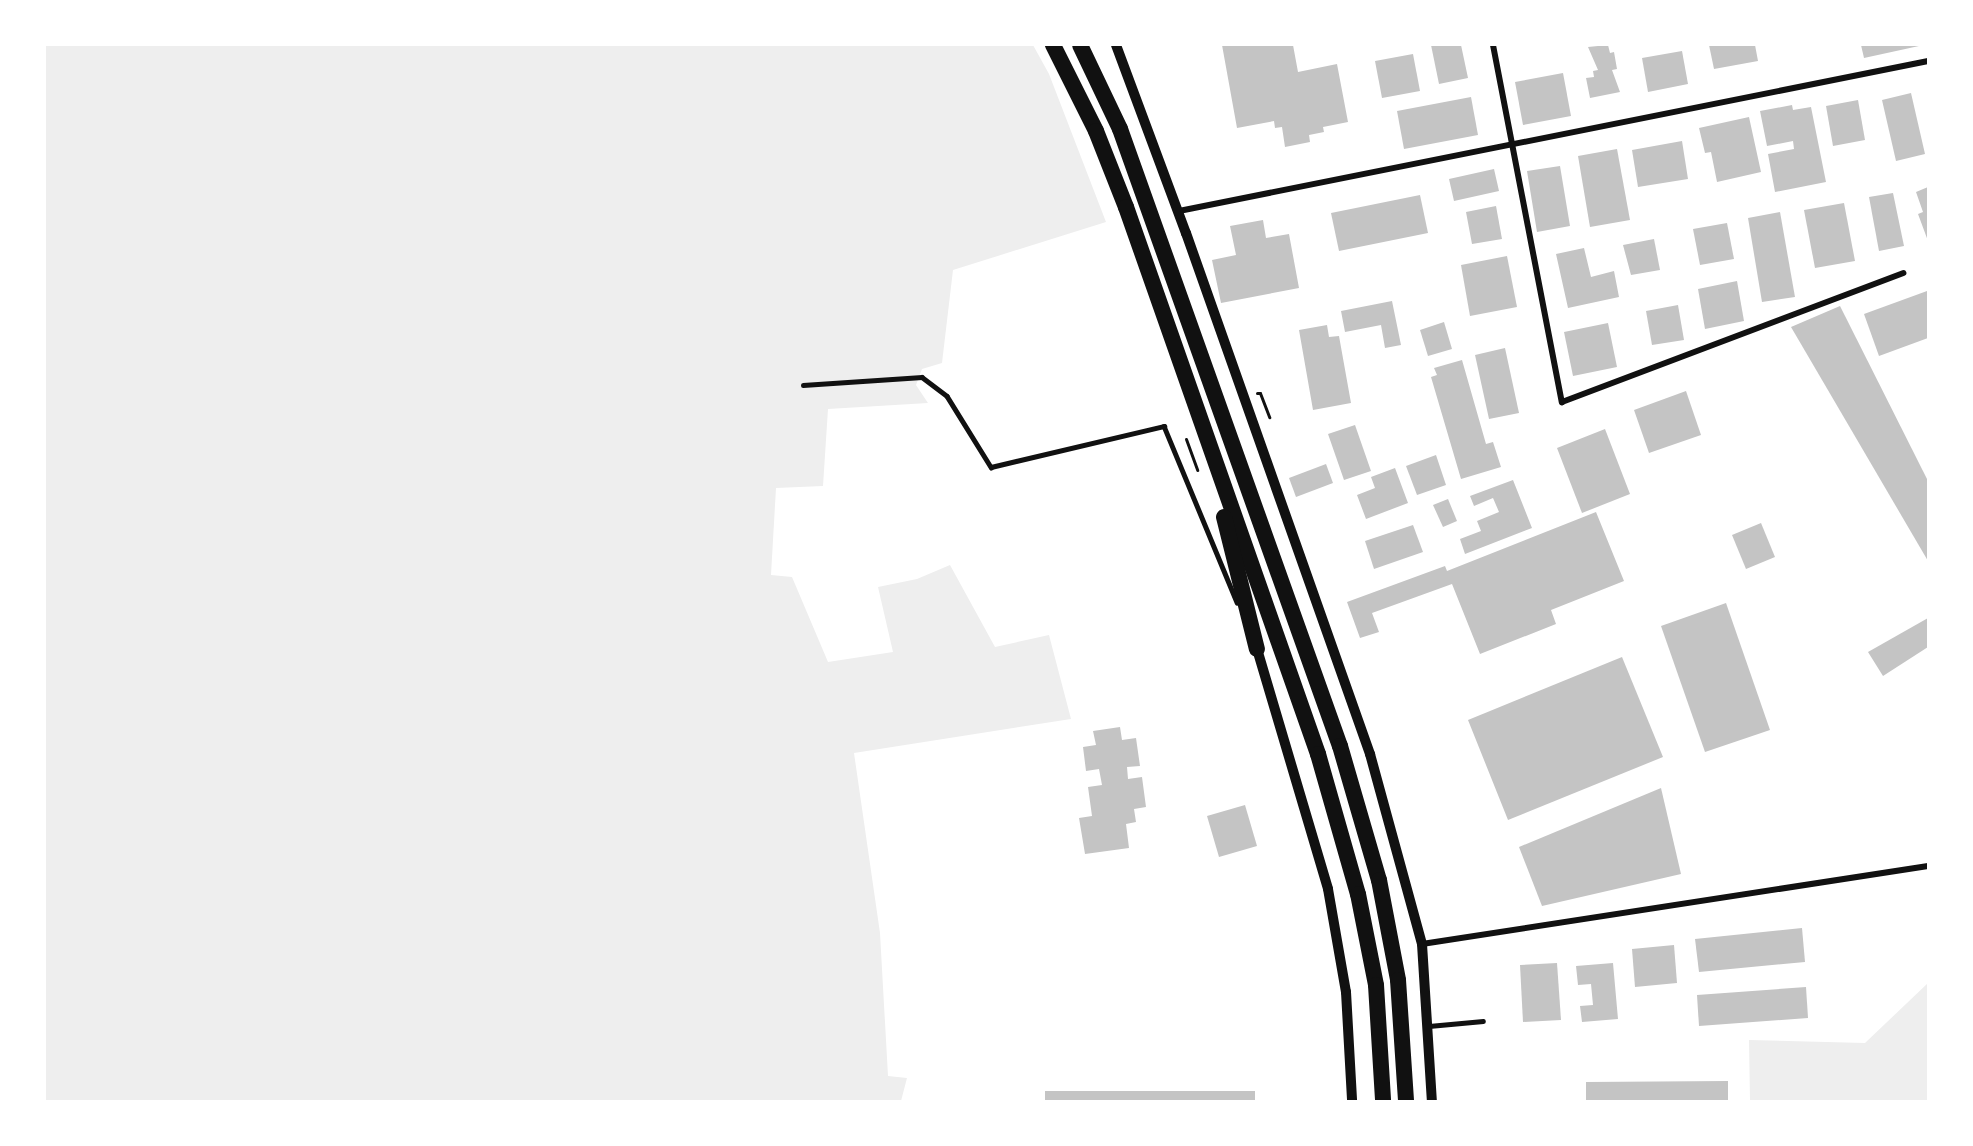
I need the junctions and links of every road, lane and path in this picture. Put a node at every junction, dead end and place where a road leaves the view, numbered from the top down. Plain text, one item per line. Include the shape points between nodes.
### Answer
1 (1053, 45) edge
2 (1080, 45) edge
3 (1116, 45) edge
4 (1493, 45) edge
5 (1928, 62) edge
6 (1512, 145) junction
7 (1179, 211) junction
8 (1903, 273) dead end
9 (803, 385) dead end
10 (1260, 393) dead end
11 (1269, 417) dead end
12 (1186, 439) dead end
13 (1196, 471) dead end
14 (1218, 472) junction
15 (1257, 649) junction
16 (1928, 866) edge
17 (1422, 944) junction
18 (1483, 1021) dead end
19 (1429, 1026) junction
20 (1352, 1101) edge
21 (1383, 1101) edge
22 (1406, 1101) edge
23 (1432, 1101) edge

1 - 14 highway via 1096,131
2 - 22 highway via 1120,129 1340,746 1379,880 1398,980
3 - 7 street
4 - 6 street
5 - 6 street
6 - 7 street
6 - 8 street via 1562,402
7 - 17 street via 1370,754
9 - 15 lane via 922,377 947,396 991,467 1164,426
10 - 11 path
12 - 13 path
14 - 15 highway via 1224,518
14 - 21 highway via 1318,754 1358,894 1376,985
15 - 20 street via 1328,889 1346,992
16 - 17 street
17 - 19 street
18 - 19 lane
19 - 23 street

